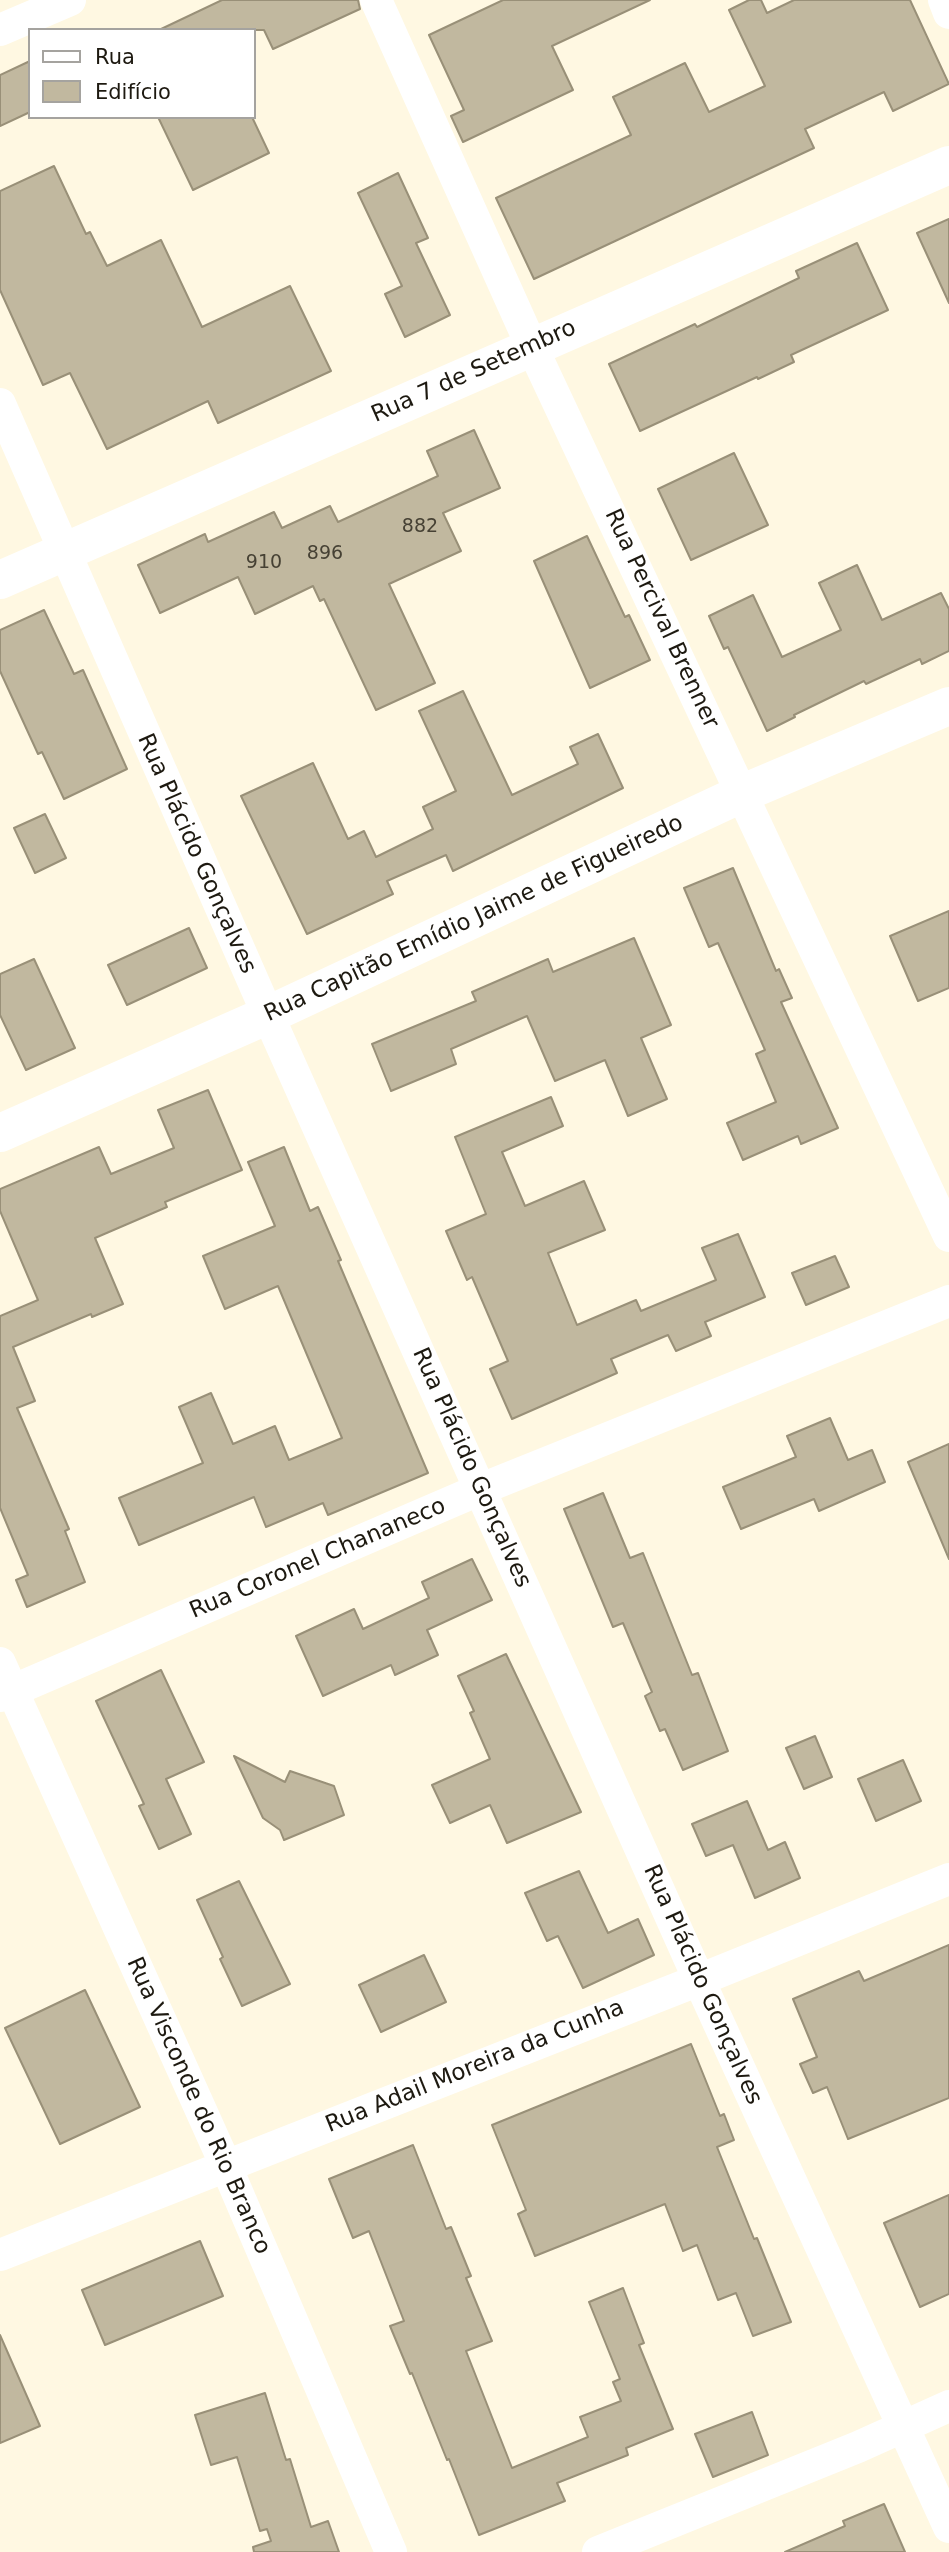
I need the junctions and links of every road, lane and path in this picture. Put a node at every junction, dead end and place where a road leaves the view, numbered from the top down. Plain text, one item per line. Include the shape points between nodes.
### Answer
1 (70, 0) edge
2 (376, 0) edge
3 (944, 0) edge
4 (949, 13) edge
5 (0, 30) edge
6 (949, 165) edge
7 (532, 347) junction
8 (0, 404) edge
9 (63, 551) junction
10 (0, 580) edge
11 (949, 706) edge
12 (743, 793) junction
13 (268, 1015) junction
14 (0, 1133) edge
15 (949, 1236) edge
16 (949, 1301) edge
17 (481, 1489) junction
18 (4, 1683) edge
19 (949, 1879) edge
20 (699, 1980) junction
21 (226, 2166) junction
22 (0, 2255) edge
23 (949, 2406) edge
24 (903, 2428) junction
25 (949, 2528) edge
26 (391, 2552) edge
27 (598, 2552) edge

1 - 5 street
2 - 7 street, Rua Percival Brenner
3 - 4 street
6 - 7 main road, Rua 7 de Setembro
7 - 9 main road, Rua 7 de Setembro
7 - 12 street, Rua Percival Brenner
8 - 9 street, Rua Plácido Gonçalves
9 - 10 main road, Rua 7 de Setembro
9 - 13 street, Rua Plácido Gonçalves
11 - 12 main road, Rua Capitão Emídio Jaime de Figueiredo
12 - 13 main road, Rua Capitão Emídio Jaime de Figueiredo
12 - 15 street, Rua Percival Brenner
13 - 14 main road, Rua Capitão Emídio Jaime de Figueiredo
13 - 17 street, Rua Plácido Gonçalves
16 - 17 street, Rua Coronel Chananeco
17 - 18 street, Rua Coronel Chananeco
17 - 20 street, Rua Plácido Gonçalves
18 - 21 street, Rua Visconde do Rio Branco
19 - 20 street, Rua Adail Moreira da Cunha
20 - 21 street, Rua Adail Moreira da Cunha
20 - 24 street, Rua Plácido Gonçalves
21 - 22 street, Rua Adail Moreira da Cunha
21 - 26 street, Rua Visconde do Rio Branco
23 - 24 street
24 - 25 street, Rua Plácido Gonçalves
24 - 27 street

